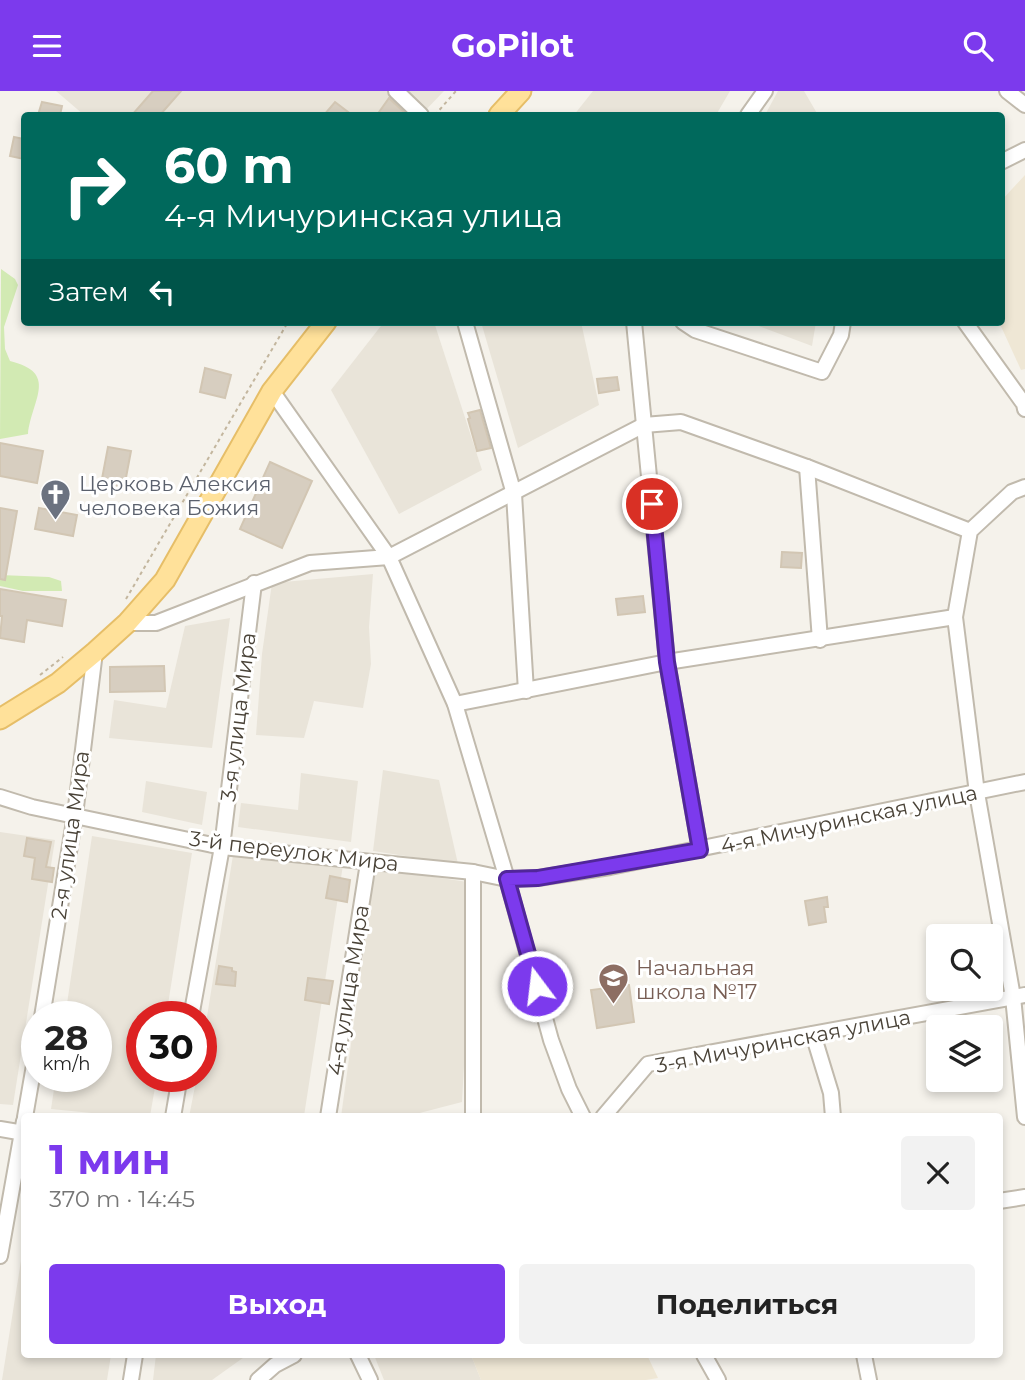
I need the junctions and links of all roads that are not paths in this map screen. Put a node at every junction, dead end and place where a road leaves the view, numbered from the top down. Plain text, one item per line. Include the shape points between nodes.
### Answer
1 (396, 91) edge
2 (521, 91) edge
3 (765, 91) edge
4 (1007, 91) edge
5 (1025, 105) edge
6 (418, 112) edge
7 (502, 112) edge
8 (750, 112) edge
9 (1025, 150) edge
10 (1005, 160) edge
11 (324, 326) edge
12 (466, 326) edge
13 (634, 326) edge
14 (689, 326) edge
15 (842, 326) edge
16 (967, 326) edge
17 (272, 391) junction
18 (1025, 409) edge
19 (644, 425) junction
20 (807, 467) junction
21 (1025, 487) edge
22 (514, 494) junction
23 (970, 531) junction
24 (389, 557) junction
25 (254, 583) junction
26 (124, 615) junction
27 (955, 617) junction
28 (820, 640) junction
29 (95, 652) junction
30 (667, 662) junction
31 (526, 691) junction
32 (455, 704) junction
33 (0, 719) edge
34 (1025, 782) edge
35 (977, 793) junction
36 (0, 797) edge
37 (75, 815) junction
38 (222, 847) junction
39 (700, 850) junction
40 (368, 863) junction
41 (473, 871) junction
42 (507, 879) junction
43 (1019, 996) edge
44 (45, 1001) edge
45 (194, 1001) edge
46 (813, 1034) junction
47 (30, 1092) edge
48 (177, 1092) edge
49 (26, 1113) edge
50 (174, 1113) edge
51 (329, 1113) edge
52 (473, 1113) edge
53 (581, 1113) edge
54 (606, 1113) edge
55 (833, 1113) edge
56 (1025, 1117) edge
57 (21, 1126) edge
58 (0, 1129) edge
59 (21, 1142) edge
60 (1025, 1197) edge
61 (1003, 1200) edge
62 (0, 1256) edge
63 (135, 1358) edge
64 (288, 1358) edge
65 (359, 1358) edge
66 (707, 1358) edge
67 (865, 1358) edge
68 (131, 1380) edge
69 (258, 1380) edge
70 (370, 1380) edge
71 (718, 1380) edge
72 (869, 1380) edge

1 - 6 street
2 - 7 main road
3 - 8 street
4 - 5 street
9 - 10 street
11 - 17 main road
12 - 22 street
13 - 19 street
14 - 15 street via 822,372
16 - 18 street
17 - 24 street
17 - 26 main road via 165,580
19 - 20 street via 681,422
19 - 22 street
19 - 30 street
20 - 23 street
20 - 28 street
21 - 23 street via 1012,492
22 - 24 street
22 - 31 street
23 - 27 street
24 - 25 street via 310,563
24 - 32 street
25 - 26 street via 156,623
25 - 38 street, 3-я улица Мира
26 - 29 main road
27 - 28 street
27 - 35 street
28 - 30 street
29 - 33 main road via 58,683
29 - 37 street, 2-я улица Мира
30 - 31 street
30 - 39 street
31 - 32 street
32 - 42 street
34 - 35 street, 4-я Мичуринская улица
35 - 39 street, 4-я Мичуринская улица
35 - 43 street
36 - 37 street, 3-й переулок Мира
37 - 38 street, 3-й переулок Мира
37 - 44 street, 2-я улица Мира
38 - 40 street, 3-й переулок Мира
38 - 45 street, 3-я улица Мира
39 - 42 street, 4-я Мичуринская улица via 538,878
40 - 41 street, 3-й переулок Мира
40 - 51 street, 4-я улица Мира
41 - 42 street, 3-й переулок Мира
41 - 52 street
42 - 53 street via 551,1040
43 - 46 street, 3-я Мичуринская улица
43 - 56 street
46 - 54 street, 3-я Мичуринская улица via 648,1064
46 - 55 street
47 - 49 street
48 - 50 street
57 - 58 street
59 - 62 street
60 - 61 street
63 - 68 street
64 - 69 street
65 - 70 street
66 - 71 street
67 - 72 street

